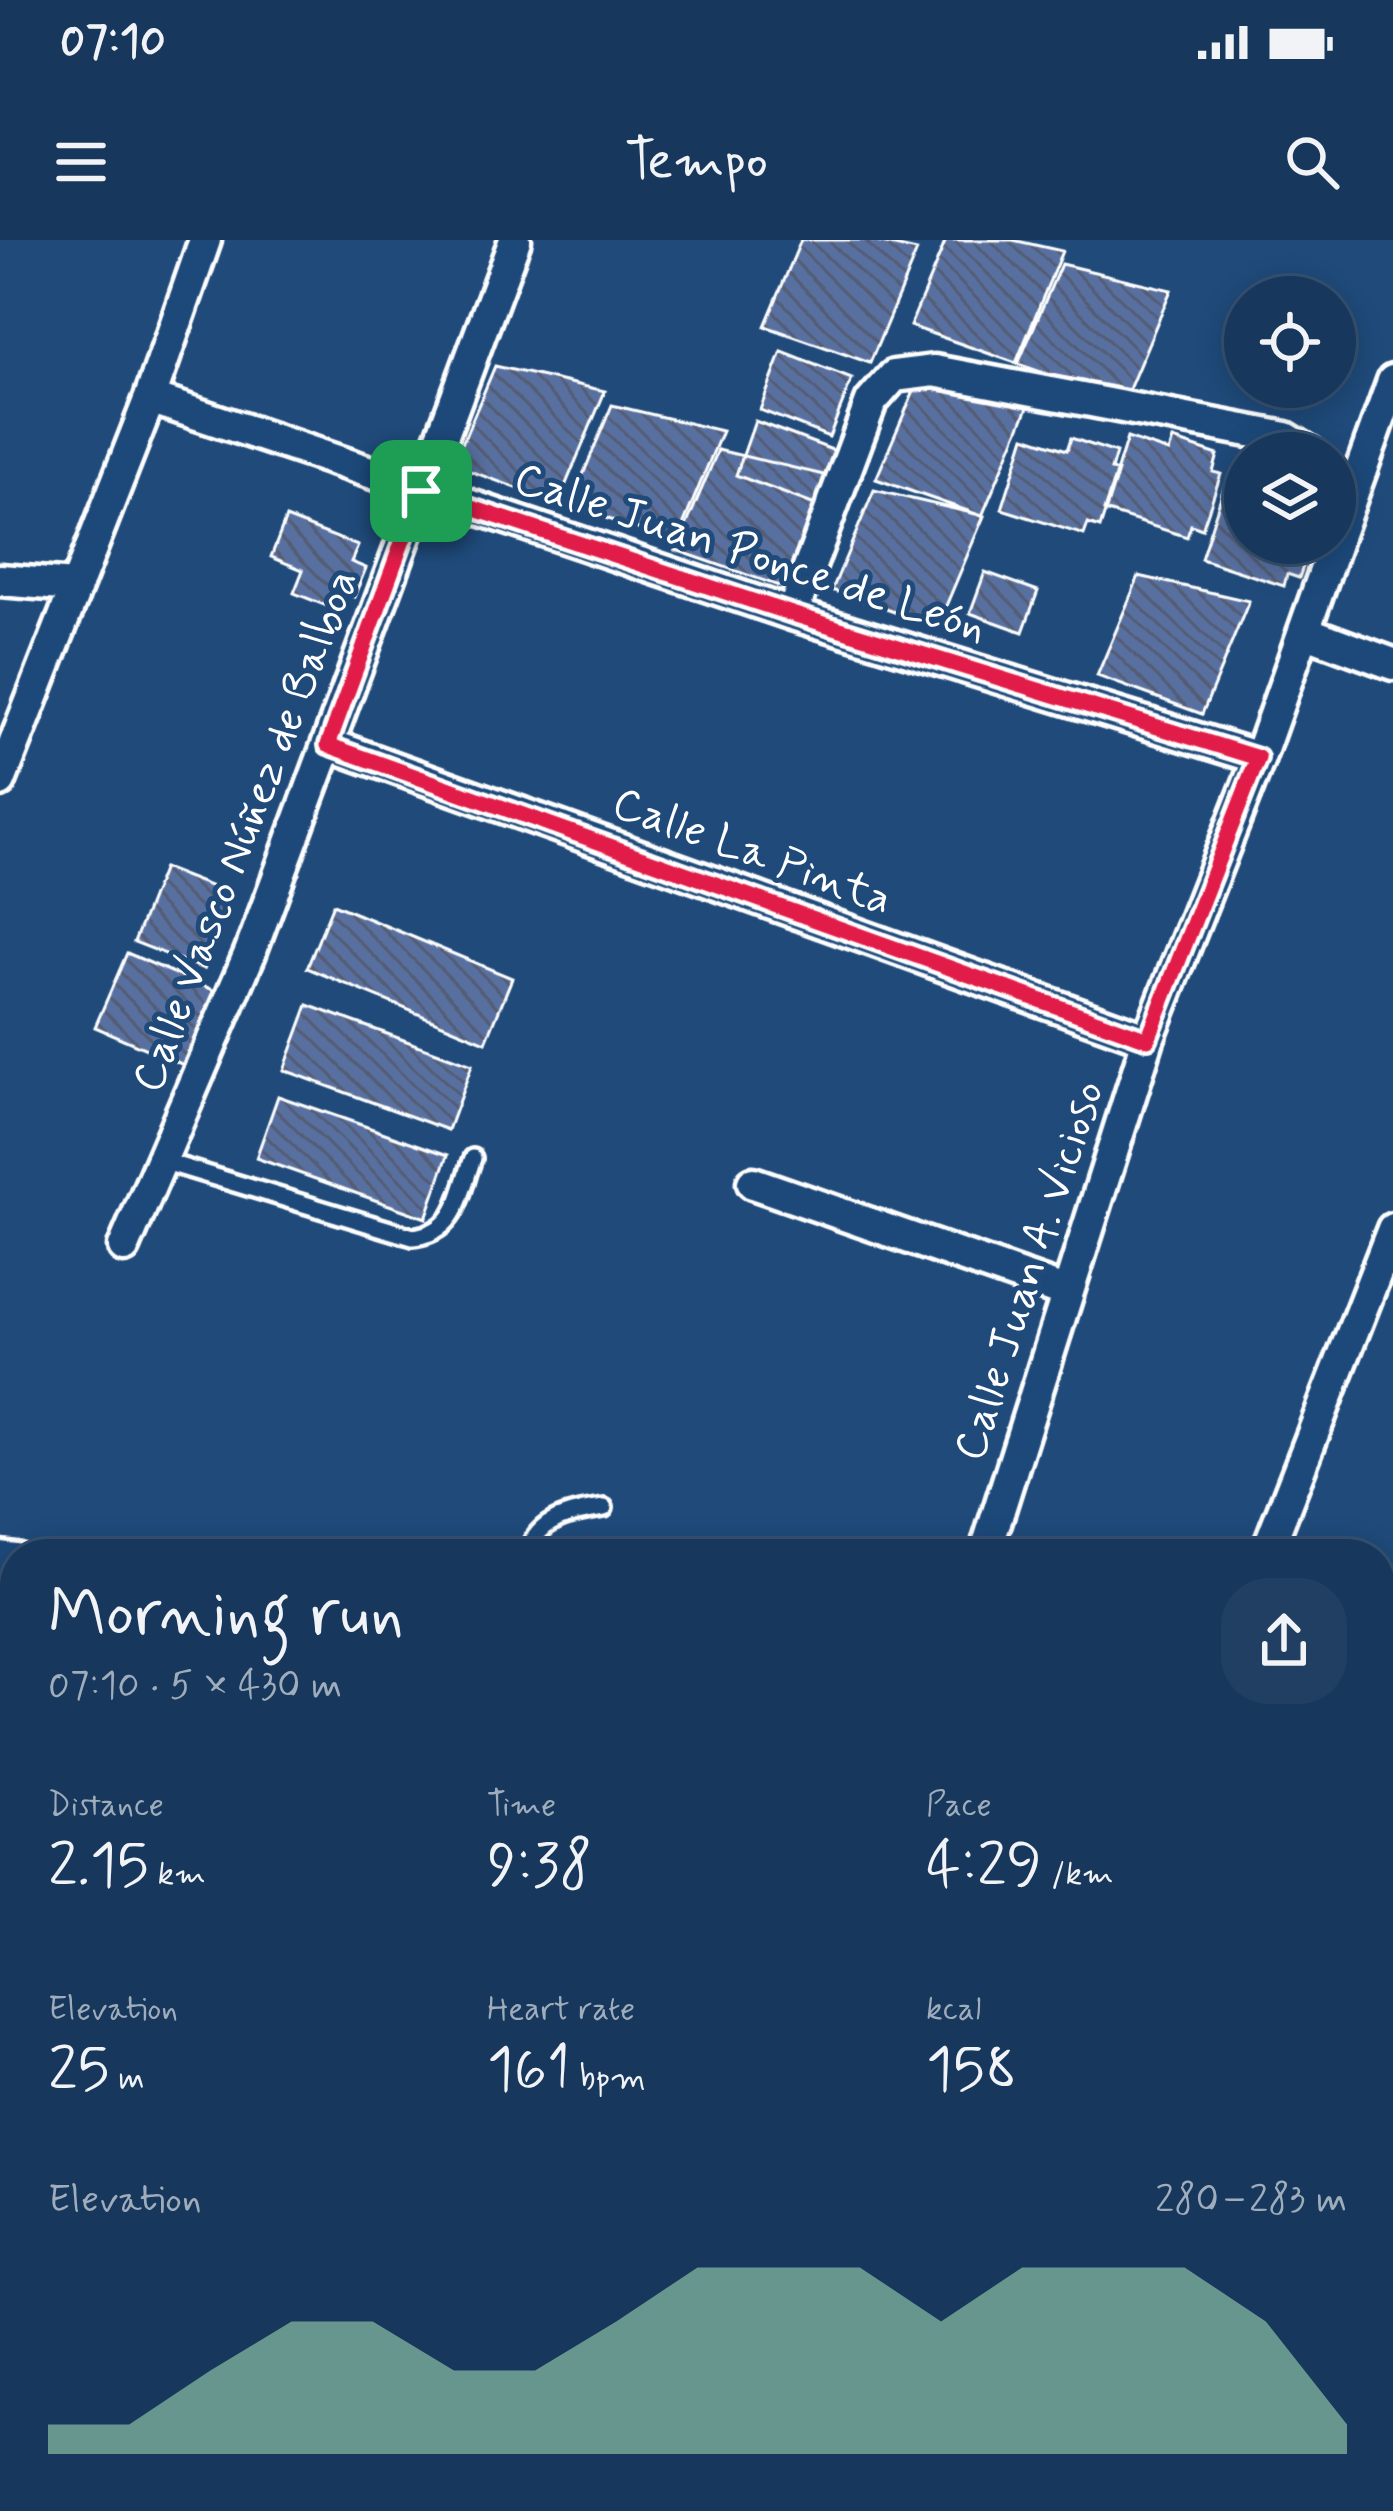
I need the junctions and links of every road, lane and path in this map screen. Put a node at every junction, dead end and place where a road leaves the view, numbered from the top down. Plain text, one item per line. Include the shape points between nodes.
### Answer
1 (205, 240) edge
2 (515, 240) edge
3 (1393, 382) edge
4 (150, 398) junction
5 (1254, 432) edge
6 (1356, 456) edge
7 (421, 491) junction
8 (1328, 564) edge
9 (0, 580) edge
10 (74, 586) junction
11 (792, 614) junction
12 (1304, 631) junction
13 (1393, 664) edge
14 (328, 745) junction
15 (1258, 758) junction
16 (0, 781) edge
17 (1148, 1039) junction
18 (473, 1158) dead end
19 (162, 1161) junction
20 (753, 1183) dead end
21 (1393, 1229) edge
22 (124, 1247) dead end
23 (1067, 1293) junction
24 (604, 1508) dead end
25 (532, 1539) edge
26 (990, 1539) edge
27 (1272, 1539) edge

1 - 4 street
2 - 7 street, Calle Vasco Núñez de Balboa
3 - 6 street, Calle Juan A. Vicioso
4 - 7 street, Calle Juan Ponce de León
4 - 10 street
5 - 11 street via 934,371 894,376 871,402
7 - 11 street, Calle Juan Ponce de León
7 - 14 street, Calle Vasco Núñez de Balboa
8 - 12 street, Calle Juan A. Vicioso
9 - 10 street
10 - 16 street
11 - 15 street, Calle Juan Ponce de León
12 - 13 street
12 - 15 street, Calle Juan A. Vicioso
14 - 17 street, Calle La Pinta
14 - 19 street, Calle Vasco Núñez de Balboa
15 - 17 street, Calle Juan A. Vicioso
17 - 23 street, Calle Juan A. Vicioso
18 - 19 lane via 449,1223 413,1238
19 - 22 street, Calle Vasco Núñez de Balboa
20 - 23 street
21 - 27 street
23 - 26 street, Calle Juan A. Vicioso
24 - 25 lane via 564,1514

